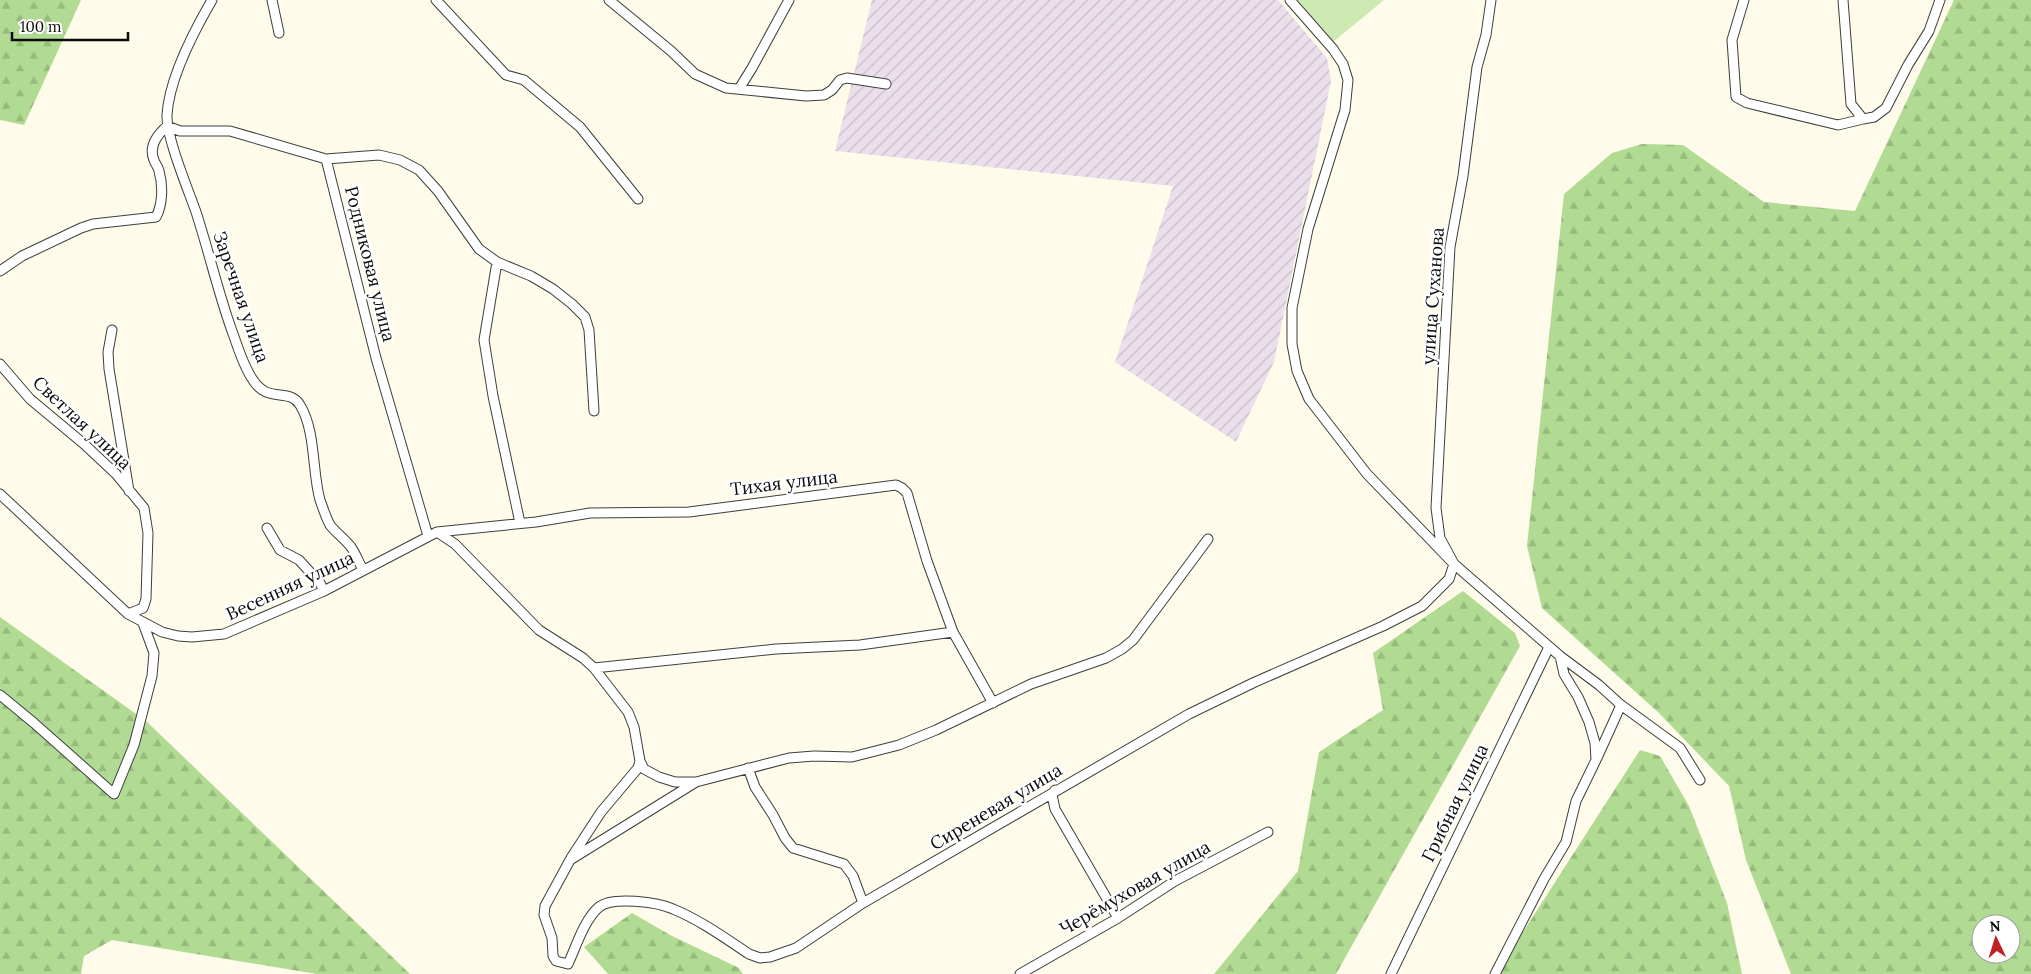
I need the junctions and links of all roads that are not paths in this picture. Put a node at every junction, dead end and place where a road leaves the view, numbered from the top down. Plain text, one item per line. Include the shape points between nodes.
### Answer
1 (212, 0) edge
2 (272, 0) edge
3 (436, 0) edge
4 (609, 0) edge
5 (789, 0) edge
6 (1290, 0) edge
7 (1491, 0) edge
8 (1744, 0) edge
9 (1844, 0) edge
10 (1940, 0) edge
11 (279, 33) dead end
12 (886, 84) dead end
13 (739, 89) junction
14 (1863, 119) junction
15 (167, 126) junction
16 (326, 158) junction
17 (638, 199) dead end
18 (497, 262) junction
19 (0, 271) edge
20 (112, 330) dead end
21 (0, 364) edge
22 (594, 411) dead end
23 (129, 492) junction
24 (0, 494) edge
25 (520, 523) junction
26 (267, 528) dead end
27 (432, 534) junction
28 (1208, 539) dead end
29 (1454, 564) junction
30 (363, 570) junction
31 (324, 591) junction
32 (128, 614) junction
33 (143, 623) junction
34 (953, 632) junction
35 (1549, 647) junction
36 (1560, 656) junction
37 (594, 668) junction
38 (0, 695) edge
39 (992, 703) junction
40 (1622, 705) junction
41 (1596, 760) junction
42 (640, 761) junction
43 (748, 768) junction
44 (1700, 780) dead end
45 (696, 782) junction
46 (1055, 790) junction
47 (1268, 832) dead end
48 (570, 860) junction
49 (863, 903) junction
50 (1118, 918) junction
51 (1020, 974) edge
52 (1391, 974) edge
53 (1496, 974) edge

1 - 15 street, Заречная улица via 172,89
2 - 11 street
3 - 17 street via 506,75 524,80 580,127
4 - 13 street via 671,50 695,74 726,88
5 - 13 street
6 - 29 street via 1333,48 1348,80 1345,110 1308,229 1292,308 1292,344 1297,371 1309,399 1367,474
7 - 29 street, улица Суханова via 1477,67 1450,247 1436,508 1440,538
8 - 14 street via 1732,40 1736,97 1747,103 1838,125
9 - 14 street via 1851,104
10 - 14 street via 1929,31 1886,108 1874,117
12 - 13 street via 847,78 840,80 824,95 806,96
15 - 16 street via 180,131 230,131
15 - 19 street via 157,135 153,146 153,158 161,178 161,208 156,217 81,228 22,256
15 - 30 street, Заречная улица via 223,306 251,378 260,390 287,395 300,405 314,452 320,499 329,524 351,547
16 - 18 street via 379,155 400,160 419,170 480,249
16 - 27 street, Родниковая улица via 376,358
18 - 22 street via 553,289 585,317 589,330
18 - 25 street via 484,340
20 - 23 street via 109,369
21 - 23 street, Светлая улица via 30,399 116,474
23 - 32 street, Светлая улица via 144,508 148,533 146,599 142,608
24 - 32 street, Весенняя улица
25 - 27 street, Тихая улица
25 - 34 street, Тихая улица via 590,513 690,512 896,485 907,493
26 - 31 street via 280,550 299,560
27 - 30 street, Весенняя улица
27 - 37 street via 463,552 539,630
28 - 39 street via 1133,640 1122,649 1106,658 1031,684
29 - 35 street
29 - 46 street, Сиреневая улица via 1448,579 1422,606 1189,714
30 - 31 street, Весенняя улица
31 - 33 street, Весенняя улица via 224,634 178,636
32 - 33 street, Весенняя улица
33 - 38 street via 154,653 152,676 134,745 114,794
34 - 37 street via 869,644 776,649
34 - 39 street, Тихая улица
35 - 36 street
35 - 52 street, Грибная улица
36 - 40 street
36 - 41 street via 1564,674 1589,722
37 - 42 street via 628,712
39 - 43 street via 908,741 868,754 789,758
40 - 41 street
40 - 44 street via 1680,748
41 - 53 street via 1576,801 1566,842 1544,878
42 - 45 street via 644,769 659,777 676,782
42 - 48 street
43 - 45 street
43 - 49 street via 755,787 793,848 844,864 853,876
45 - 48 street
46 - 49 street, Сиреневая улица
46 - 50 street via 1052,795 1055,809
47 - 50 street, Черёмуховая улица via 1175,881
48 - 49 street, Сиреневая улица via 544,906 553,956 556,961 568,964 592,916 598,908 614,901 671,908 760,958 796,948
50 - 51 street, Черёмуховая улица

